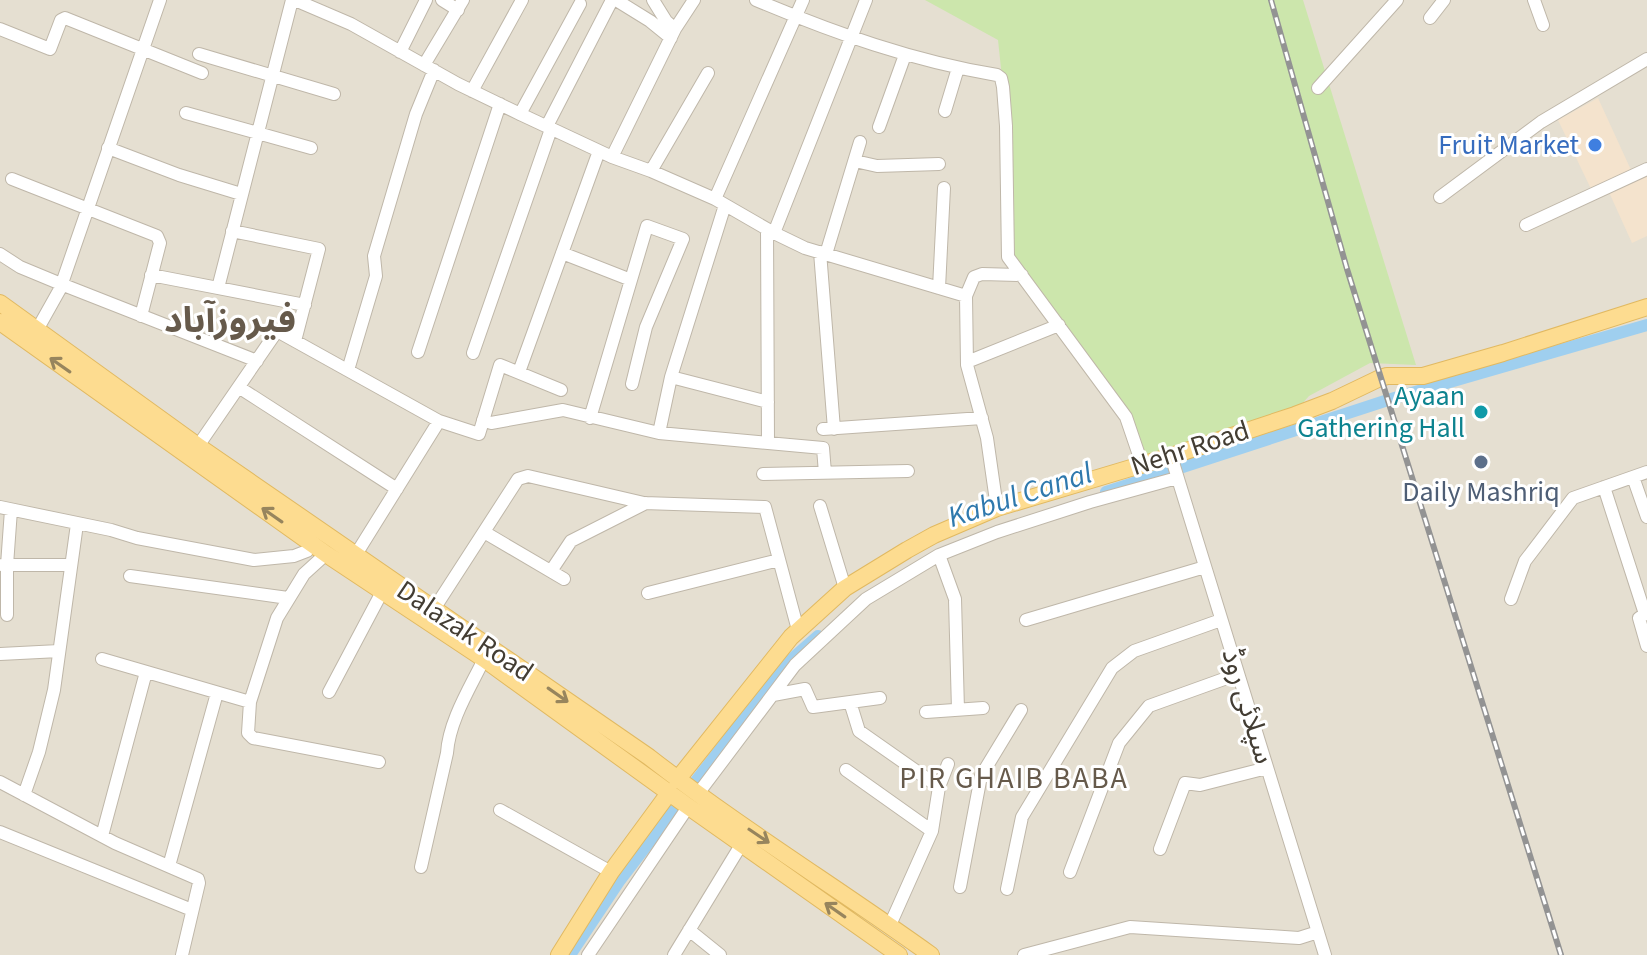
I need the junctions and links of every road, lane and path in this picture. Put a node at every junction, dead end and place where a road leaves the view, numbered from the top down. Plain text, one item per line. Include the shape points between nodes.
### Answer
1 (160, 0) edge
2 (293, 0) edge
3 (334, 0) edge
4 (426, 0) edge
5 (442, 0) edge
6 (522, 0) edge
7 (614, 0) edge
8 (653, 0) edge
9 (694, 0) edge
10 (756, 0) edge
11 (803, 0) edge
12 (866, 0) edge
13 (1397, 0) edge
14 (1444, 0) edge
15 (1534, 0) edge
16 (580, 4) dead end
17 (460, 5) edge
18 (326, 14) junction
19 (795, 17) junction
20 (1430, 18) dead end
21 (1543, 25) dead end
22 (0, 29) edge
23 (673, 33) junction
24 (850, 38) junction
25 (142, 50) junction
26 (400, 52) junction
27 (199, 54) dead end
28 (905, 55) junction
29 (1647, 59) edge
30 (429, 68) junction
31 (958, 68) junction
32 (202, 73) dead end
33 (708, 73) dead end
34 (271, 76) junction
35 (1318, 88) dead end
36 (472, 91) junction
37 (334, 94) dead end
38 (500, 104) junction
39 (945, 111) dead end
40 (186, 113) dead end
41 (520, 114) junction
42 (549, 127) junction
43 (879, 127) dead end
44 (256, 134) junction
45 (860, 142) dead end
46 (108, 148) junction
47 (311, 148) dead end
48 (599, 151) junction
49 (612, 157) junction
50 (855, 161) junction
51 (939, 164) dead end
52 (1647, 169) edge
53 (651, 171) junction
54 (12, 179) dead end
55 (944, 188) dead end
56 (241, 194) junction
57 (1440, 197) dead end
58 (720, 202) junction
59 (87, 210) junction
60 (1526, 225) dead end
61 (232, 231) junction
62 (770, 231) junction
63 (562, 253) junction
64 (823, 253) junction
65 (0, 254) edge
66 (151, 275) junction
67 (1022, 275) junction
68 (631, 280) junction
69 (61, 284) junction
70 (218, 288) junction
71 (939, 288) junction
72 (966, 296) junction
73 (0, 303) edge
74 (305, 305) junction
75 (1647, 307) edge
76 (141, 316) junction
77 (0, 322) edge
78 (1059, 325) junction
79 (34, 337) junction
80 (295, 341) junction
81 (418, 352) dead end
82 (473, 353) dead end
83 (257, 361) junction
84 (967, 362) junction
85 (348, 370) junction
86 (519, 372) junction
87 (671, 377) junction
88 (632, 384) dead end
89 (240, 388) junction
90 (561, 390) dead end
91 (768, 402) junction
92 (590, 418) junction
93 (982, 418) junction
94 (483, 420) junction
95 (439, 421) junction
96 (659, 433) junction
97 (768, 442) junction
98 (198, 446) junction
99 (1171, 456) junction
100 (1142, 464) junction
101 (908, 471) dead end
102 (1647, 472) edge
103 (825, 473) junction
104 (763, 474) dead end
105 (1633, 477) junction
106 (1177, 478) junction
107 (1604, 487) junction
108 (397, 489) junction
109 (646, 503) junction
110 (820, 506) dead end
111 (6, 508) edge
112 (997, 508) junction
113 (1647, 517) edge
114 (77, 524) junction
115 (5, 528) edge
116 (484, 532) junction
117 (312, 543) junction
118 (326, 554) junction
119 (939, 555) junction
120 (355, 556) junction
121 (779, 560) junction
122 (3, 565) edge
123 (71, 565) junction
124 (1205, 567) junction
125 (551, 571) junction
126 (130, 576) dead end
127 (564, 579) dead end
128 (845, 588) junction
129 (382, 592) junction
130 (648, 593) dead end
131 (288, 598) junction
132 (1511, 599) dead end
133 (434, 609) junction
134 (1646, 614) edge
135 (7, 615) dead end
136 (1026, 620) dead end
137 (1221, 620) junction
138 (798, 630) junction
139 (1647, 646) edge
140 (59, 651) junction
141 (0, 654) edge
142 (102, 659) dead end
143 (484, 659) junction
144 (146, 672) junction
145 (1238, 674) junction
146 (329, 692) dead end
147 (217, 693) junction
148 (773, 695) junction
149 (880, 698) dead end
150 (250, 702) junction
151 (850, 702) junction
152 (983, 708) dead end
153 (958, 710) junction
154 (1021, 710) dead end
155 (926, 712) dead end
156 (379, 762) dead end
157 (948, 764) dead end
158 (1267, 768) junction
159 (846, 770) dead end
160 (0, 782) edge
161 (939, 787) junction
162 (683, 794) junction
163 (24, 795) junction
164 (500, 810) dead end
165 (932, 831) junction
166 (0, 832) edge
167 (102, 836) junction
168 (741, 845) junction
169 (1160, 849) dead end
170 (169, 866) junction
171 (421, 867) dead end
172 (611, 872) junction
173 (1070, 872) dead end
174 (960, 887) dead end
175 (1007, 889) dead end
176 (192, 910) junction
177 (890, 925) junction
178 (689, 930) junction
179 (1318, 932) junction
180 (1068, 949) edge
181 (182, 955) edge
182 (559, 955) edge
183 (588, 955) edge
184 (674, 955) edge
185 (720, 955) edge
186 (899, 955) edge
187 (931, 955) edge
188 (1024, 955) edge
189 (1325, 955) edge

1 - 25 street
2 - 18 street
2 - 34 street
3 - 18 street
4 - 26 street
5 - 17 street
6 - 36 street
7 - 23 street
7 - 42 street
8 - 23 street
9 - 23 street
10 - 19 street
11 - 19 street
12 - 24 street
13 - 35 street
14 - 20 street
15 - 21 street
16 - 41 street
17 - 30 street
18 - 26 street
19 - 24 street
19 - 58 street
22 - 25 street via 50,49 65,18
23 - 49 street
24 - 28 street
24 - 62 street
25 - 32 street
25 - 46 street
26 - 30 street
27 - 34 street
28 - 31 street
28 - 43 street
29 - 57 street via 1541,122
30 - 36 street
30 - 85 street via 374,256 376,276
31 - 39 street
31 - 67 street via 1001,78 1008,257
33 - 53 street
34 - 37 street
34 - 44 street
36 - 38 street
38 - 41 street
38 - 81 street
40 - 44 street
41 - 42 street
42 - 48 street
42 - 82 street
44 - 47 street
44 - 56 street
45 - 50 street
46 - 56 street
46 - 59 street
48 - 49 street
48 - 63 street
49 - 53 street
50 - 51 street via 877,166
50 - 64 street
52 - 60 street
53 - 58 street
54 - 59 street
55 - 71 street
56 - 61 street
58 - 62 street
58 - 87 street
59 - 66 street via 157,236 160,243
59 - 69 street
61 - 70 street
61 - 74 street via 319,249
62 - 64 street
62 - 91 street
63 - 68 street
63 - 86 street
64 - 71 street
64 - 93 street via 828,429
65 - 69 street
66 - 70 street
66 - 76 street
67 - 72 street via 974,277
67 - 78 street
68 - 88 street via 647,226 683,239 646,327
68 - 92 street
69 - 76 street
69 - 79 street
70 - 74 street
71 - 72 street
72 - 84 street
73 - 79 main road, Dalazak Road
74 - 80 street
75 - 99 main road, Nehr Road via 1423,376 1380,378 1295,415
76 - 83 street
77 - 79 main road, Dalazak Road
78 - 84 street
78 - 100 street via 1126,417
79 - 98 main road, Dalazak Road
117 -> 79 main road, Dalazak Road
80 - 83 street via 277,331
80 - 85 street
83 - 89 street
84 - 93 street
85 - 95 street
86 - 90 street
86 - 94 street via 500,365
87 - 91 street
87 - 96 street
89 - 98 street
89 - 108 street
91 - 97 street
92 - 94 street via 563,410
92 - 96 street
93 - 112 street
94 - 95 street via 479,434
95 - 108 street
96 - 97 street
97 - 103 street via 823,448
98 - 120 main road, Dalazak Road
99 - 100 main road, Nehr Road
99 - 106 street, سپلائی روڈ
100 - 112 main road, Nehr Road
101 - 103 street
102 - 105 street
103 - 104 street
105 - 107 street
105 - 113 street
106 - 119 street via 997,532
106 - 124 street, سپلائی روڈ
107 - 132 street via 1573,498 1525,561
107 - 134 street
108 - 120 street
109 - 116 street via 528,476 518,479
109 - 121 street via 765,507
109 - 125 street via 571,541
110 - 128 street
111 - 114 street
111 - 115 street
112 - 128 main road, Nehr Road via 934,535
114 - 117 street via 254,560 294,556
114 - 123 street
115 - 122 street
116 - 125 street
116 - 133 street
117 - 118 main road, Dalazak Road
118 - 129 main road, Dalazak Road
118 - 131 street
119 - 148 street via 866,599 795,665
119 - 153 street via 955,599
120 - 133 main road, Dalazak Road
121 - 130 street
121 - 138 street
122 - 123 street
122 - 135 street
123 - 140 street
124 - 136 street
124 - 137 street, سپلائی روڈ
125 - 127 street
126 - 131 street
128 - 138 main road, Nehr Road
129 - 143 main road, Dalazak Road
129 - 146 street
131 - 150 street
133 -> 162 main road, Dalazak Road via 649,757
134 - 139 street via 1639,618
137 - 145 street, سپلائی روڈ
137 - 175 street via 1134,651 1112,668 1022,817
138 - 162 main road, Nehr Road
140 - 141 street
140 - 163 street via 39,752
142 - 144 street
143 - 162 main road, Dalazak Road
143 - 171 street via 448,741
144 - 147 street
144 - 167 street
145 - 158 street, سپلائی روڈ
145 - 173 street via 1149,706 1119,743
147 - 150 street
147 - 170 street
148 - 151 street via 805,689 813,707
148 - 162 street
149 - 151 street
150 - 156 street via 248,733 253,738
151 - 161 street via 859,731
152 - 153 street
153 - 155 street
154 - 174 street via 981,776
157 - 161 street
158 - 169 street via 1200,785 1185,783
158 - 179 street, سپلائی روڈ
159 - 165 street
160 - 163 street
161 - 165 street
162 - 168 main road, Dalazak Road
162 - 172 main road, Nehr Road
162 -> 177 main road, Dalazak Road
162 - 183 street
163 - 167 street
164 - 172 street
165 - 177 street
166 - 176 street
167 - 170 street
168 - 178 street
186 -> 168 main road, Dalazak Road
170 - 176 street via 198,879
172 - 182 main road, Nehr Road
176 - 181 street
177 - 187 main road, Dalazak Road
178 - 184 street
178 - 185 street
179 - 180 street via 1299,938 1130,927
179 - 189 street, سپلائی روڈ
180 - 188 street

